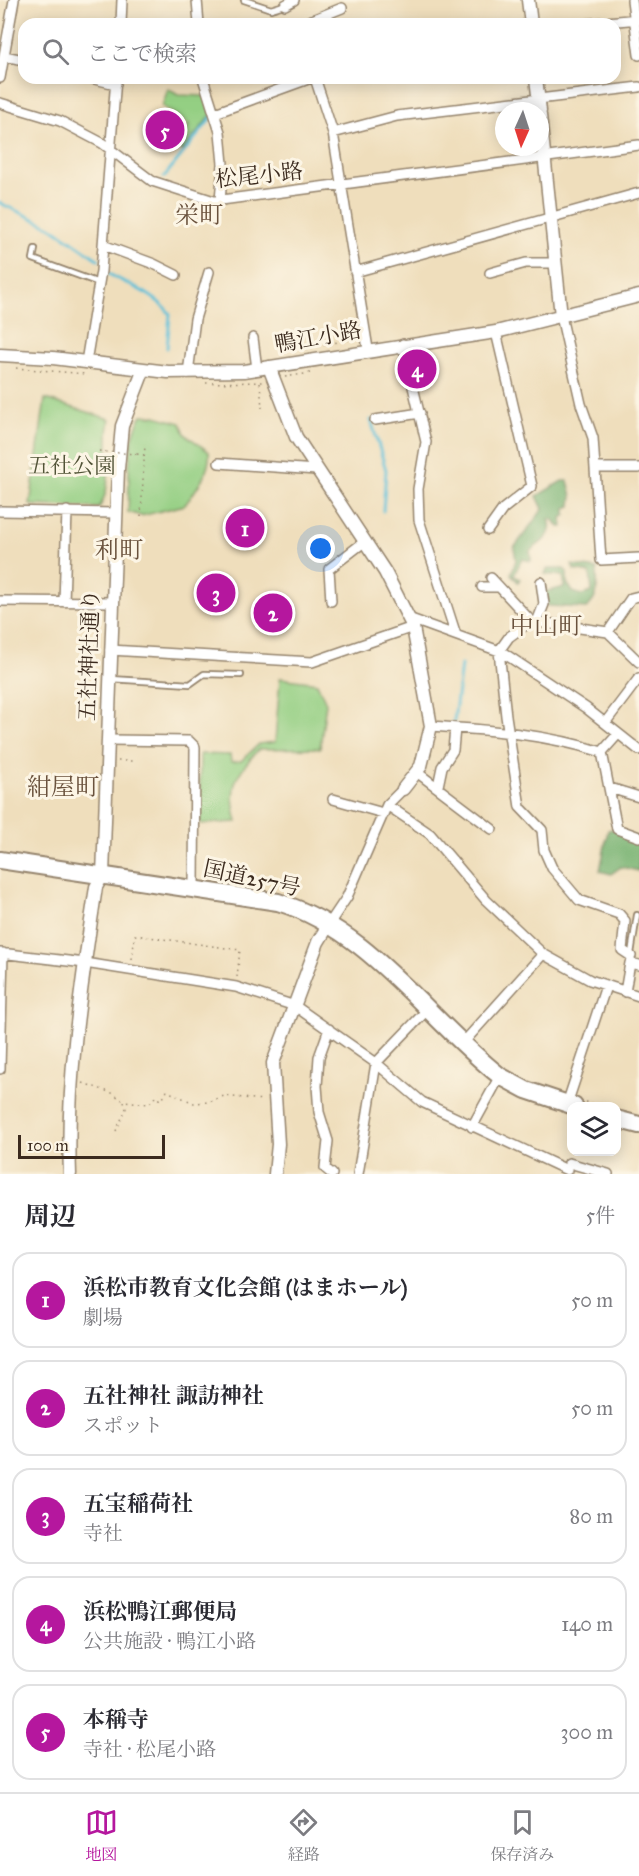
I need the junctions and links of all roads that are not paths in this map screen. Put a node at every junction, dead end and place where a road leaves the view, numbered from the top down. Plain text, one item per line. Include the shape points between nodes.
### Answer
1 (14, 0) edge
2 (122, 0) edge
3 (197, 0) edge
4 (244, 0) edge
5 (528, 0) edge
6 (632, 0) edge
7 (290, 2) edge
8 (342, 8) dead end
9 (121, 18) edge
10 (198, 18) edge
11 (317, 18) edge
12 (530, 18) edge
13 (637, 19) edge
14 (621, 21) edge
15 (639, 55) edge
16 (3, 56) junction
17 (18, 59) edge
18 (0, 78) edge
19 (116, 84) edge
20 (205, 84) edge
21 (296, 84) edge
22 (315, 84) edge
23 (537, 84) edge
24 (639, 87) edge
25 (538, 98) junction
26 (539, 102) edge
27 (0, 103) edge
28 (215, 113) junction
29 (333, 133) junction
30 (639, 146) edge
31 (109, 148) junction
32 (545, 156) edge
33 (545, 160) junction
34 (343, 185) junction
35 (639, 193) edge
36 (220, 201) junction
37 (550, 217) junction
38 (103, 245) junction
39 (35, 249) dead end
40 (555, 262) junction
41 (208, 272) dead end
42 (355, 272) junction
43 (490, 273) dead end
44 (176, 275) dead end
45 (99, 283) junction
46 (639, 296) edge
47 (561, 316) junction
48 (496, 332) junction
49 (253, 338) dead end
50 (403, 345) junction
51 (368, 349) junction
52 (0, 355) edge
53 (88, 368) junction
54 (263, 368) junction
55 (144, 369) junction
56 (188, 373) junction
57 (420, 412) junction
58 (375, 420) dead end
59 (219, 463) dead end
60 (596, 468) junction
61 (639, 468) edge
62 (316, 470) junction
63 (0, 511) edge
64 (67, 511) junction
65 (116, 513) junction
66 (488, 530) dead end
67 (364, 542) junction
68 (639, 558) edge
69 (490, 578) dead end
70 (541, 582) dead end
71 (482, 587) dead end
72 (496, 587) junction
73 (639, 596) edge
74 (0, 601) edge
75 (331, 601) dead end
76 (63, 602) junction
77 (112, 602) junction
78 (411, 622) junction
79 (534, 622) junction
80 (608, 632) junction
81 (456, 635) junction
82 (110, 650) junction
83 (499, 651) junction
84 (639, 662) edge
85 (241, 675) dead end
86 (639, 678) edge
87 (109, 679) junction
88 (605, 723) junction
89 (431, 726) junction
90 (455, 728) junction
91 (509, 731) junction
92 (618, 734) junction
93 (108, 740) junction
94 (638, 747) edge
95 (603, 752) junction
96 (418, 773) junction
97 (438, 786) junction
98 (610, 788) junction
99 (403, 789) joint
100 (639, 797) edge
101 (333, 799) dead end
102 (385, 809) junction
103 (492, 829) dead end
104 (639, 837) edge
105 (0, 860) edge
106 (103, 875) junction
107 (195, 888) junction
108 (637, 915) dead end
109 (329, 924) junction
110 (2, 953) edge
111 (543, 954) junction
112 (633, 962) edge
113 (85, 963) junction
114 (606, 986) junction
115 (625, 992) junction
116 (639, 996) edge
117 (295, 1006) junction
118 (428, 1009) junction
119 (329, 1029) junction
120 (462, 1043) junction
121 (376, 1063) junction
122 (0, 1069) edge
123 (500, 1076) junction
124 (571, 1102) edge
125 (567, 1104) edge
126 (621, 1120) edge
127 (639, 1125) edge
128 (472, 1127) junction
129 (567, 1169) edge
130 (70, 1174) edge
131 (275, 1174) edge
132 (332, 1174) edge
133 (358, 1174) edge
134 (608, 1174) edge

1 - 16 street
2 - 9 street
3 - 10 street
4 - 7 lane via 271,9
5 - 12 street
6 - 13 street
8 - 11 street
13 - 14 street
13 - 15 street
16 - 17 street
16 - 18 street
19 - 31 street
20 - 28 street
21 - 28 street
22 - 29 street
23 - 25 street
24 - 25 street
25 - 26 street
25 - 29 street via 397,116
27 - 31 street, 松尾小路 via 60,121
28 - 36 street via 223,159
29 - 34 street
30 - 33 street, 松尾小路
31 - 36 street, 松尾小路 via 152,181 198,198
31 - 38 street
32 - 33 street
33 - 34 street, 松尾小路
33 - 37 street
34 - 36 street, 松尾小路
34 - 42 street
35 - 37 street
37 - 40 street
37 - 42 street
38 - 44 street
38 - 45 street
39 - 45 lane via 33,259
40 - 43 street via 526,263
40 - 47 street
41 - 56 street via 195,319
42 - 51 street
45 - 53 street
46 - 47 street, 鴨江小路
47 - 48 street, 鴨江小路
47 - 60 street via 593,438
48 - 50 street, 鴨江小路
48 - 66 street via 532,486 503,509
49 - 54 street
50 - 51 street, 鴨江小路
50 - 57 street
51 - 54 street, 鴨江小路
52 - 53 street, 鴨江小路
53 - 55 street, 鴨江小路
54 - 56 street, 鴨江小路
54 - 62 street
55 - 56 street, 鴨江小路
55 - 65 street, 五社神社通り via 122,426
57 - 58 street
57 - 81 street via 426,442 418,489 419,520
59 - 62 street
60 - 61 street
60 - 68 street via 600,560
62 - 67 street
63 - 64 street
64 - 65 street
64 - 76 street
65 - 77 street, 五社神社通り
67 - 75 street via 328,569
67 - 78 street
69 - 72 street
70 - 79 street via 544,604
71 - 72 street
72 - 79 street
73 - 80 street via 631,598
74 - 76 street
76 - 77 street
77 - 82 street, 五社神社通り
78 - 81 street
78 - 82 street via 312,662
78 - 89 street
79 - 80 street
79 - 83 street via 509,637
80 - 84 street
81 - 83 street
82 - 87 street, 五社神社通り
83 - 88 street
83 - 91 street
85 - 87 lane via 204,674 190,684
86 - 88 street
87 - 93 street, 五社神社通り
88 - 92 street
89 - 90 street
89 - 96 street
90 - 91 street
90 - 97 street via 453,750 442,767
91 - 95 street via 561,739
91 - 112 street via 520,807 542,830 544,850 552,868 579,900 619,914 625,921 622,950
92 - 94 street
92 - 95 street
93 - 106 street, 五社神社通り
93 - 107 street via 189,741 195,747
95 - 98 street
96 - 97 street
96 - 99 street
97 - 103 street
98 - 100 street
98 - 104 street via 617,829
99 - 102 street
101 - 102 street
102 - 109 street via 347,897
102 - 111 street via 430,834 486,900
105 - 106 highway, 国道257号
106 - 107 highway, 国道257号
106 - 113 street, 五社神社通り via 96,887
107 - 109 highway, 国道257号 via 278,902
108 - 112 lane
109 - 117 street via 318,942
109 - 118 highway, 国道257号 via 359,944
110 - 113 street
110 - 122 street
111 - 114 street
111 - 120 street
112 - 115 street
113 - 117 street via 236,987
113 - 130 street, 五社神社通り
114 - 115 street
114 - 124 street
115 - 116 street
117 - 119 street
117 - 131 street via 273,1063 278,1151
118 - 120 highway, 国道257号
118 - 121 street
119 - 121 street
119 - 132 street via 318,1063 317,1086 319,1112 328,1141 325,1168
120 - 123 highway, 国道257号
121 - 128 street via 416,1098
121 - 133 street
123 - 125 highway, 国道257号
123 - 128 street
126 - 127 highway
128 - 129 street
129 - 134 street

